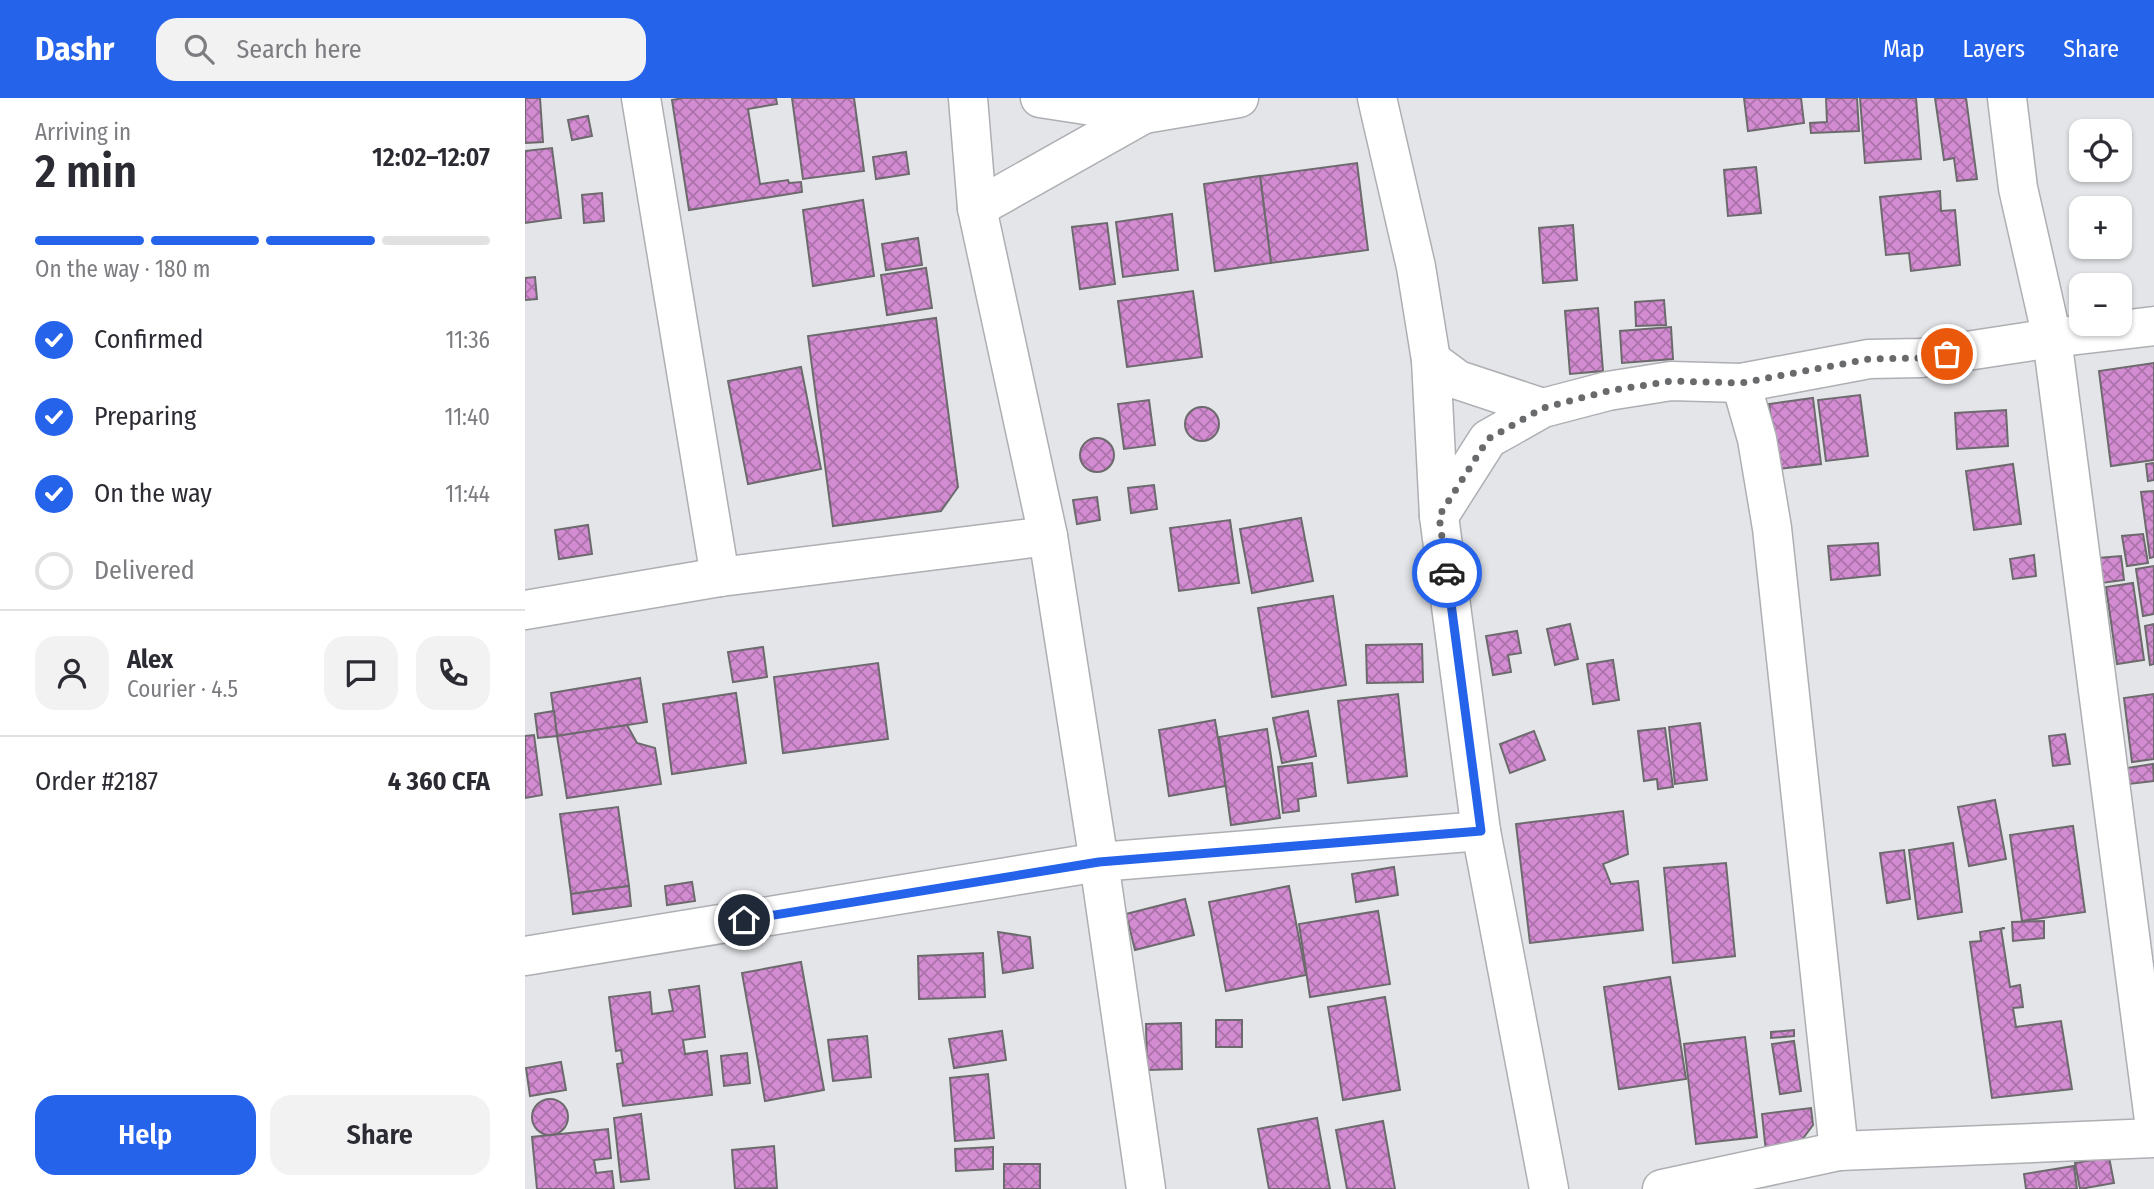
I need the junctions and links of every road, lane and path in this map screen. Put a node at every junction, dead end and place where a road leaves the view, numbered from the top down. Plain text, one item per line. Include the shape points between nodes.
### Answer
1 (641, 98) edge
2 (968, 98) edge
3 (1040, 98) edge
4 (1239, 98) edge
5 (1377, 98) edge
6 (2007, 98) edge
7 (1144, 114) junction
8 (977, 208) junction
9 (2154, 326) edge
10 (2052, 338) junction
11 (1431, 360) junction
12 (1741, 383) junction
13 (1543, 408) junction
14 (1439, 516) junction
15 (1048, 536) junction
16 (720, 577) junction
17 (525, 610) edge
18 (1481, 831) junction
19 (1099, 862) junction
20 (525, 956) edge
21 (2154, 1120) edge
22 (2154, 1138) edge
23 (1839, 1151) junction
24 (1146, 1189) edge
25 (1549, 1189) edge
26 (1663, 1189) edge

1 - 16 street
2 - 8 street
3 - 7 street
4 - 7 street
5 - 11 street via 1416,267
6 - 10 street via 2018,188
7 - 8 street
8 - 15 street
9 - 10 street
10 - 12 street via 1921,358 1869,359
10 - 21 street
11 - 13 street via 1458,380
11 - 14 street
12 - 13 street via 1671,381
12 - 23 street via 1757,439 1772,528
13 - 14 street via 1488,439
14 - 18 street
15 - 16 street
15 - 19 street
16 - 17 street
18 - 19 street
18 - 25 street
19 - 20 street
19 - 24 street
22 - 23 street
23 - 26 street

